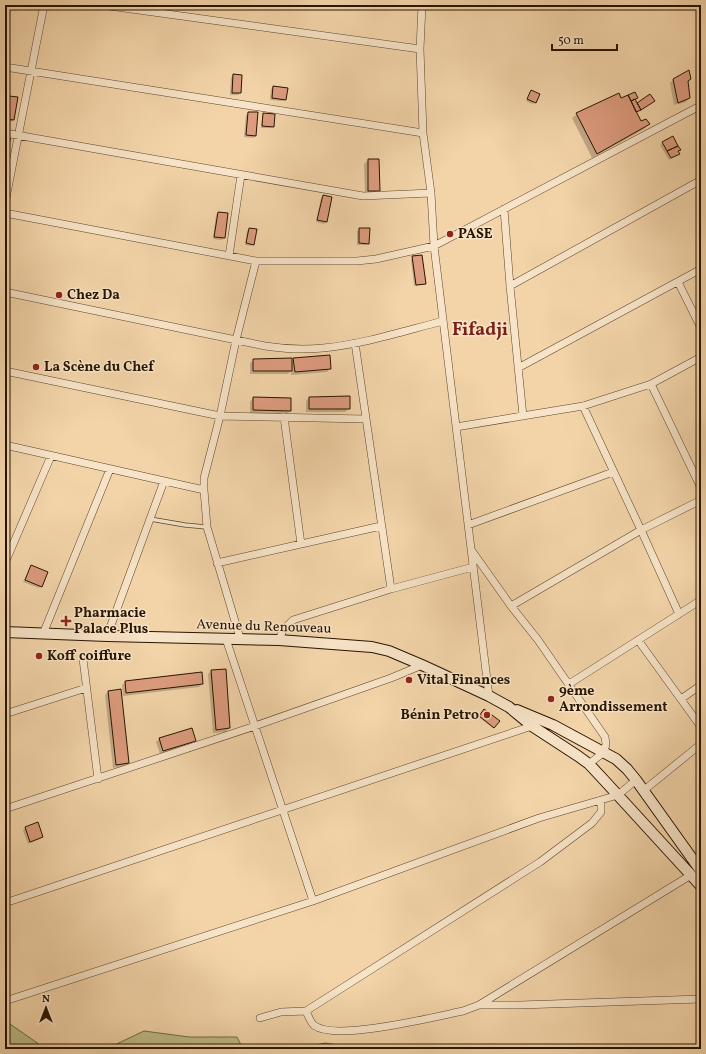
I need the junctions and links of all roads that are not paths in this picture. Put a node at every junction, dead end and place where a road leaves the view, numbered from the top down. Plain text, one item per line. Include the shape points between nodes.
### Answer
1 (44, 5) edge
2 (102, 5) edge
3 (422, 5) edge
4 (420, 49) junction
5 (5, 67) edge
6 (31, 71) junction
7 (696, 108) dead end
8 (5, 133) edge
9 (423, 133) junction
10 (18, 136) junction
11 (241, 175) junction
12 (701, 180) edge
13 (431, 193) junction
14 (5, 203) edge
15 (504, 209) junction
16 (5, 213) edge
17 (434, 246) junction
18 (229, 256) junction
19 (256, 261) junction
20 (701, 269) edge
21 (678, 282) junction
22 (510, 286) junction
23 (5, 292) edge
24 (443, 321) junction
25 (701, 328) edge
26 (236, 340) junction
27 (355, 343) junction
28 (701, 356) edge
29 (518, 368) junction
30 (5, 371) edge
31 (651, 384) junction
32 (582, 406) junction
33 (220, 416) junction
34 (523, 416) junction
35 (284, 417) junction
36 (365, 419) junction
37 (456, 427) junction
38 (5, 445) edge
39 (51, 456) junction
40 (110, 469) junction
41 (613, 472) junction
42 (164, 481) junction
43 (701, 488) edge
44 (204, 490) junction
45 (701, 500) edge
46 (150, 519) junction
47 (468, 525) junction
48 (382, 526) junction
49 (207, 527) junction
50 (641, 530) junction
51 (301, 544) junction
52 (472, 551) junction
53 (5, 563) edge
54 (218, 563) junction
55 (473, 567) junction
56 (391, 589) junction
57 (701, 600) edge
58 (511, 606) junction
59 (679, 614) junction
60 (5, 632) edge
61 (43, 634) junction
62 (107, 636) junction
63 (240, 638) junction
64 (226, 639) junction
65 (279, 640) junction
66 (638, 640) junction
67 (83, 659) dead end
68 (422, 665) junction
69 (569, 684) junction
70 (701, 685) edge
71 (86, 688) junction
72 (490, 696) junction
73 (681, 699) junction
74 (509, 707) junction
75 (5, 714) edge
76 (255, 726) junction
77 (532, 726) junction
78 (701, 728) edge
79 (701, 744) edge
80 (604, 752) junction
81 (588, 764) junction
82 (98, 779) junction
83 (636, 780) junction
84 (643, 791) junction
85 (618, 795) junction
86 (601, 800) junction
87 (5, 809) edge
88 (283, 809) junction
89 (701, 871) edge
90 (691, 875) junction
91 (701, 886) edge
92 (313, 900) junction
93 (5, 903) edge
94 (701, 999) edge
95 (5, 1001) edge
96 (479, 1005) junction
97 (306, 1011) junction
98 (260, 1018) dead end

1 - 6 street
2 - 4 street
3 - 4 street
4 - 9 street
5 - 6 street
6 - 9 street
6 - 10 street
7 - 15 street
8 - 10 street
9 - 13 street
10 - 11 street
10 - 14 street
11 - 13 street via 363,196
11 - 18 street
12 - 22 street
13 - 17 street
15 - 17 street
15 - 22 street
16 - 18 street
17 - 19 street via 357,261
17 - 24 street
18 - 19 street
19 - 26 street
20 - 21 street
21 - 25 street
21 - 29 street
22 - 29 street
23 - 26 street
24 - 27 street
24 - 37 street
26 - 27 street via 293,349
26 - 33 street
27 - 36 street
28 - 31 street
29 - 34 street
30 - 33 street
31 - 32 street
31 - 43 street
32 - 34 street
32 - 41 street
33 - 35 street
33 - 44 street via 204,478
34 - 37 street
35 - 36 street
35 - 51 street
36 - 48 street
37 - 47 street
38 - 39 street
39 - 40 street
39 - 53 street
40 - 42 street
40 - 61 street
41 - 47 street
41 - 50 street
42 - 44 street
42 - 46 street
44 - 49 street
45 - 50 street
46 - 49 lane
46 - 62 street
47 - 52 street
48 - 51 street
48 - 56 street
49 - 54 street
50 - 58 street
50 - 59 street
51 - 54 street
52 - 55 street
52 - 58 street
54 - 63 street
55 - 56 street
55 - 72 street
56 - 65 street via 293,620 283,630
57 - 59 street
58 - 69 street
59 - 66 street
60 - 61 main road, Avenue du Renouveau
61 - 62 main road, Avenue du Renouveau
62 - 64 main road, Avenue du Renouveau
63 - 64 main road, Avenue du Renouveau
63 - 65 main road, Avenue du Renouveau
64 - 76 street
65 - 68 main road, Avenue du Renouveau via 372,647
66 - 69 street
66 - 73 street
67 - 71 street
68 - 72 main road, Avenue du Renouveau
68 - 76 street
69 - 80 street via 605,737
70 - 73 street
71 - 75 street
71 - 82 street
72 - 74 main road, Avenue du Renouveau
73 - 78 street
74 - 77 main road, Avenue du Renouveau
74 - 80 main road, Avenue du Renouveau via 536,717
76 - 82 street
76 - 88 street
77 - 81 main road, Avenue du Renouveau
77 - 88 street
79 - 84 street
80 - 81 street
80 - 83 main road, Avenue du Renouveau via 616,759
81 - 85 main road, Avenue du Renouveau
82 - 87 street
83 - 84 main road, Avenue du Renouveau
83 - 85 street
84 - 89 main road, Avenue du Renouveau
85 - 86 street
85 - 90 main road, Avenue du Renouveau
86 - 92 street via 539,818
86 - 97 street via 601,812 592,823 540,862
88 - 92 street
88 - 93 street
90 - 91 main road, Avenue du Renouveau
90 - 96 street
92 - 95 street
94 - 96 street
96 - 97 street via 462,1012 356,1030 328,1031 314,1026
97 - 98 street via 281,1012

